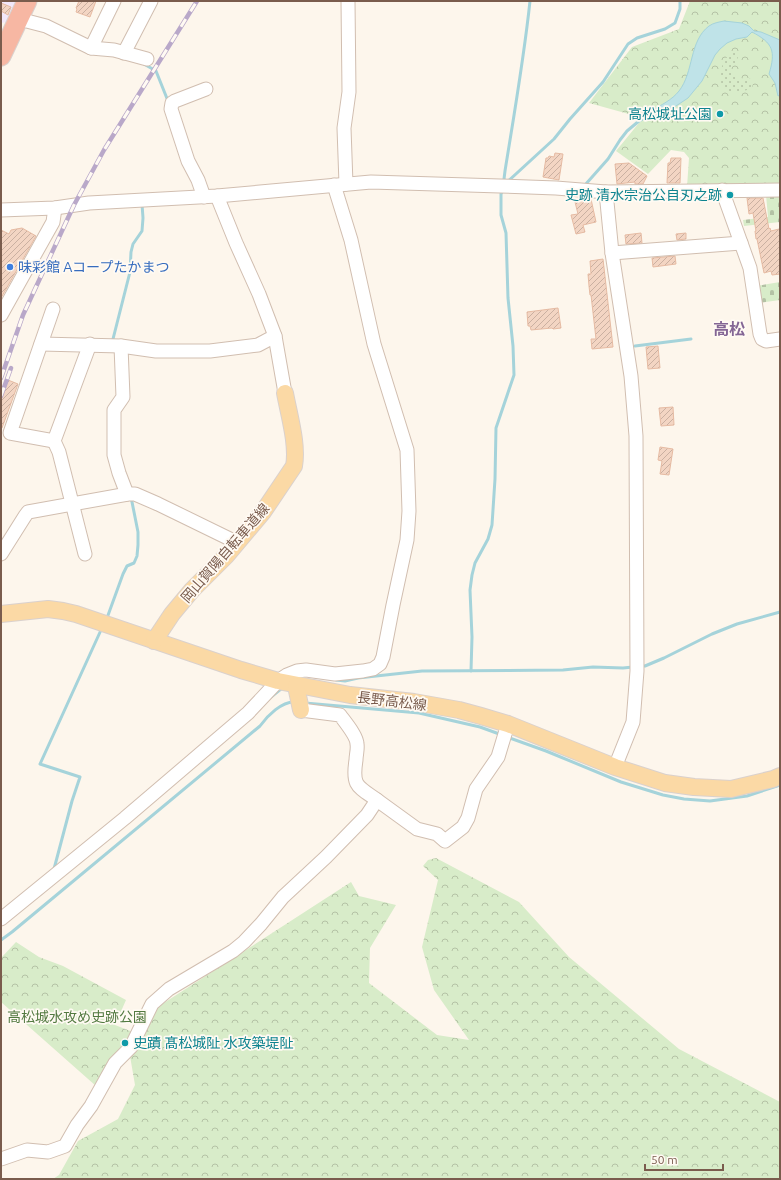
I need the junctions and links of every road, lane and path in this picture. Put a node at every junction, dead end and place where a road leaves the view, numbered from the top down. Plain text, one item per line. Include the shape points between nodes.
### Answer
1 (27, 1) edge
2 (114, 1) edge
3 (151, 1) edge
4 (348, 1) edge
5 (16, 26) junction
6 (88, 46) junction
7 (2, 52) edge
8 (124, 53) junction
9 (147, 60) dead end
10 (206, 89) dead end
11 (338, 186) junction
12 (722, 190) junction
13 (780, 190) edge
14 (606, 192) junction
15 (214, 198) junction
16 (55, 208) junction
17 (1, 210) edge
18 (741, 243) junction
19 (612, 253) junction
20 (53, 309) dead end
21 (1, 315) edge
22 (275, 336) junction
23 (780, 339) edge
24 (41, 344) junction
25 (90, 344) junction
26 (117, 346) junction
27 (285, 393) joint
28 (54, 441) junction
29 (128, 494) junction
30 (72, 504) junction
31 (238, 543) junction
32 (1, 554) edge
33 (85, 554) dead end
34 (1, 614) edge
35 (154, 641) junction
36 (278, 681) junction
37 (299, 700) junction
38 (506, 730) junction
39 (615, 767) junction
40 (780, 776) edge
41 (377, 800) junction
42 (1, 919) edge
43 (1, 1159) edge

1 - 5 highway
2 - 6 street
3 - 8 street
4 - 11 street via 349,92
5 - 6 street via 46,26
5 - 7 highway
6 - 8 street
8 - 9 street
10 - 15 street via 175,101 171,109 181,143
11 - 14 street via 371,182
11 - 15 street
11 - 36 street via 374,344 407,450 407,540 380,664 373,669 347,674 297,671
12 - 13 street
12 - 14 street
12 - 18 street
14 - 19 street
15 - 16 street
15 - 22 street via 259,294
16 - 17 street
16 - 21 street via 53,222
18 - 19 street
18 - 23 street via 750,268 762,339
19 - 39 street via 631,376 636,436 637,671 633,722
20 - 24 street
22 - 26 street via 258,345 210,351 156,351
22 - 27 street
24 - 25 street
24 - 28 street via 10,433
25 - 26 street
25 - 28 street
26 - 29 street via 123,397 114,410 114,455
27 - 31 main road, 岡山賀陽自転車道線 via 294,445 294,466
28 - 30 street
29 - 30 street
29 - 31 street via 158,504
30 - 32 street via 28,512
30 - 33 street
31 - 35 main road, 岡山賀陽自転車道線 via 192,590
34 - 35 main road, 長野高松線 via 54,609
35 - 36 main road, 長野高松線
36 - 37 main road, 長野高松線
36 - 42 street via 242,718
37 - 38 main road, 長野高松線 via 350,695 414,702 481,716
37 - 41 street via 340,714 358,745 354,780
38 - 39 main road, 長野高松線
38 - 41 street via 498,757 476,789 468,818 463,826 446,840 437,834 417,829
39 - 40 main road, 長野高松線 via 665,783 694,788 731,789
41 - 43 street via 367,815 326,857 282,897 244,942 169,989 152,1004 130,1047 115,1063 65,1146 48,1152 27,1150

